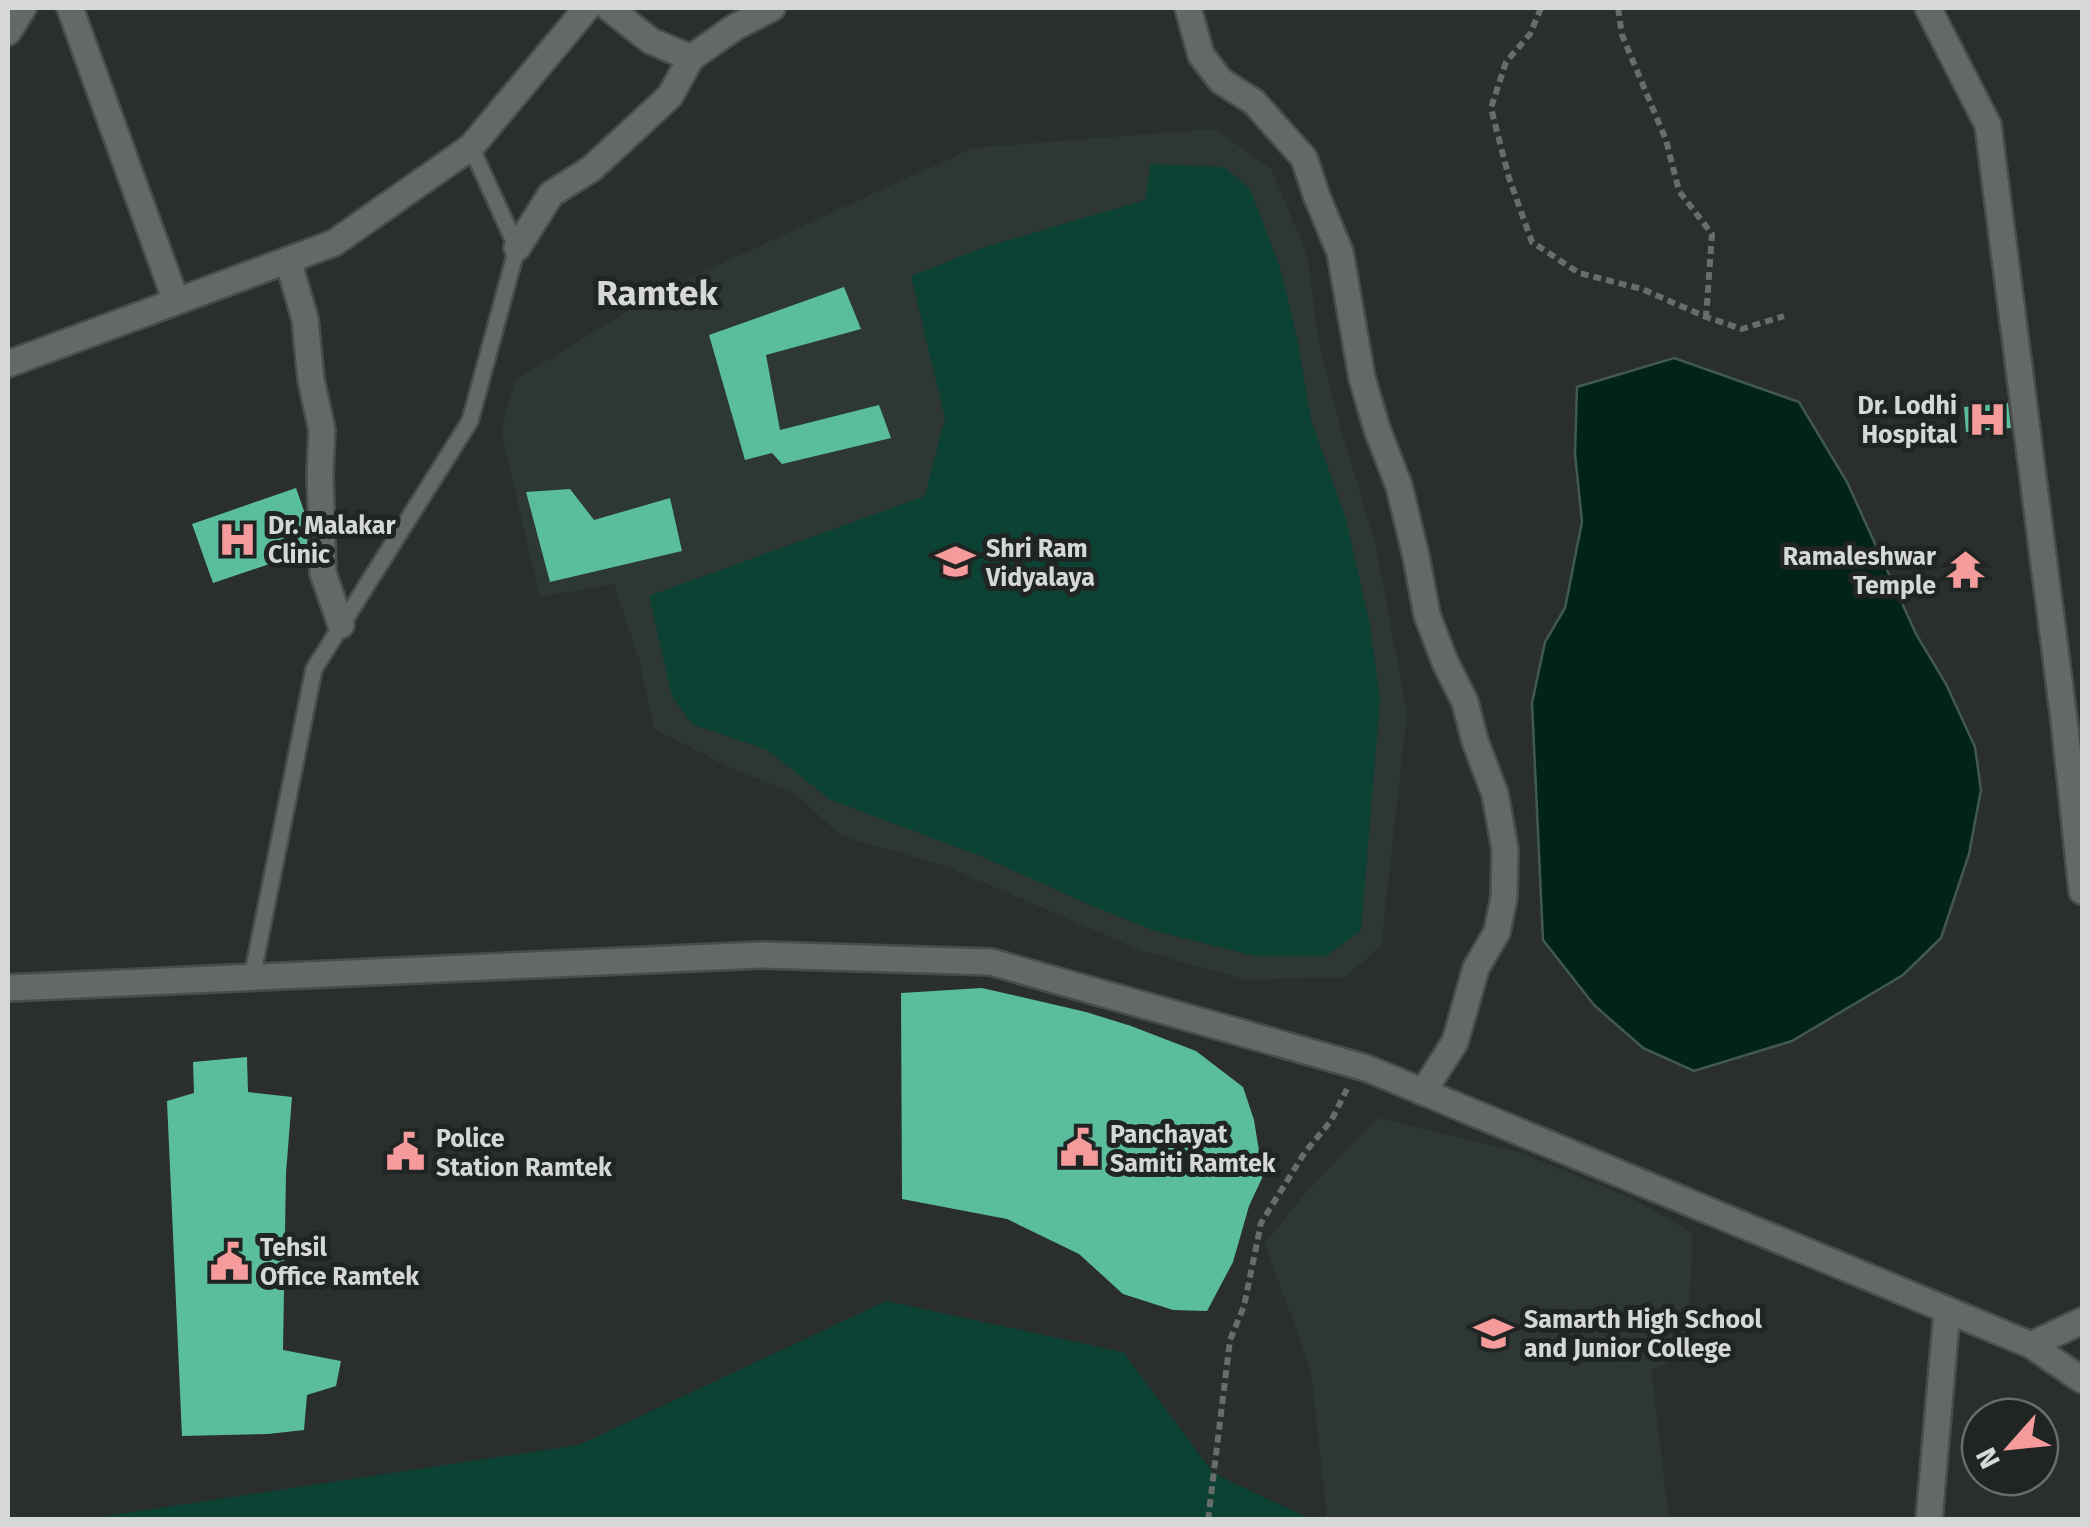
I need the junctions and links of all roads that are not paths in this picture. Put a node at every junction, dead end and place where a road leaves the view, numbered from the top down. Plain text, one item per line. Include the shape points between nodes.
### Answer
1 (23, 8) edge
2 (70, 8) edge
3 (587, 8) edge
4 (609, 8) edge
5 (772, 8) edge
6 (1188, 8) edge
7 (1928, 8) edge
8 (8, 32) edge
9 (691, 58) junction
10 (471, 147) junction
11 (517, 248) junction
12 (288, 260) junction
13 (176, 302) junction
14 (8, 364) edge
15 (342, 626) junction
16 (2082, 891) edge
17 (252, 978) junction
18 (8, 988) edge
19 (1423, 1092) junction
20 (1948, 1310) junction
21 (2082, 1321) edge
22 (2031, 1345) junction
23 (2082, 1380) edge
24 (1929, 1520) edge

1 - 8 street
2 - 13 street
3 - 10 street
4 - 9 street via 651,41
5 - 9 street
6 - 19 street via 1201,55 1221,82 1254,102 1304,158 1340,252 1362,378 1399,486 1427,615 1496,794 1505,848 1497,932 1476,968 1455,1042
7 - 16 street via 1988,126
9 - 11 street via 670,96 591,169 551,194
10 - 11 lane
10 - 12 street via 334,243
11 - 15 lane via 470,421
12 - 13 street
12 - 15 street via 305,319 322,430 323,573
13 - 14 street
15 - 17 lane via 314,669
17 - 18 street
17 - 19 street via 762,955 992,962 1360,1066
19 - 20 street
20 - 22 street
20 - 24 street
21 - 22 street
22 - 23 street

